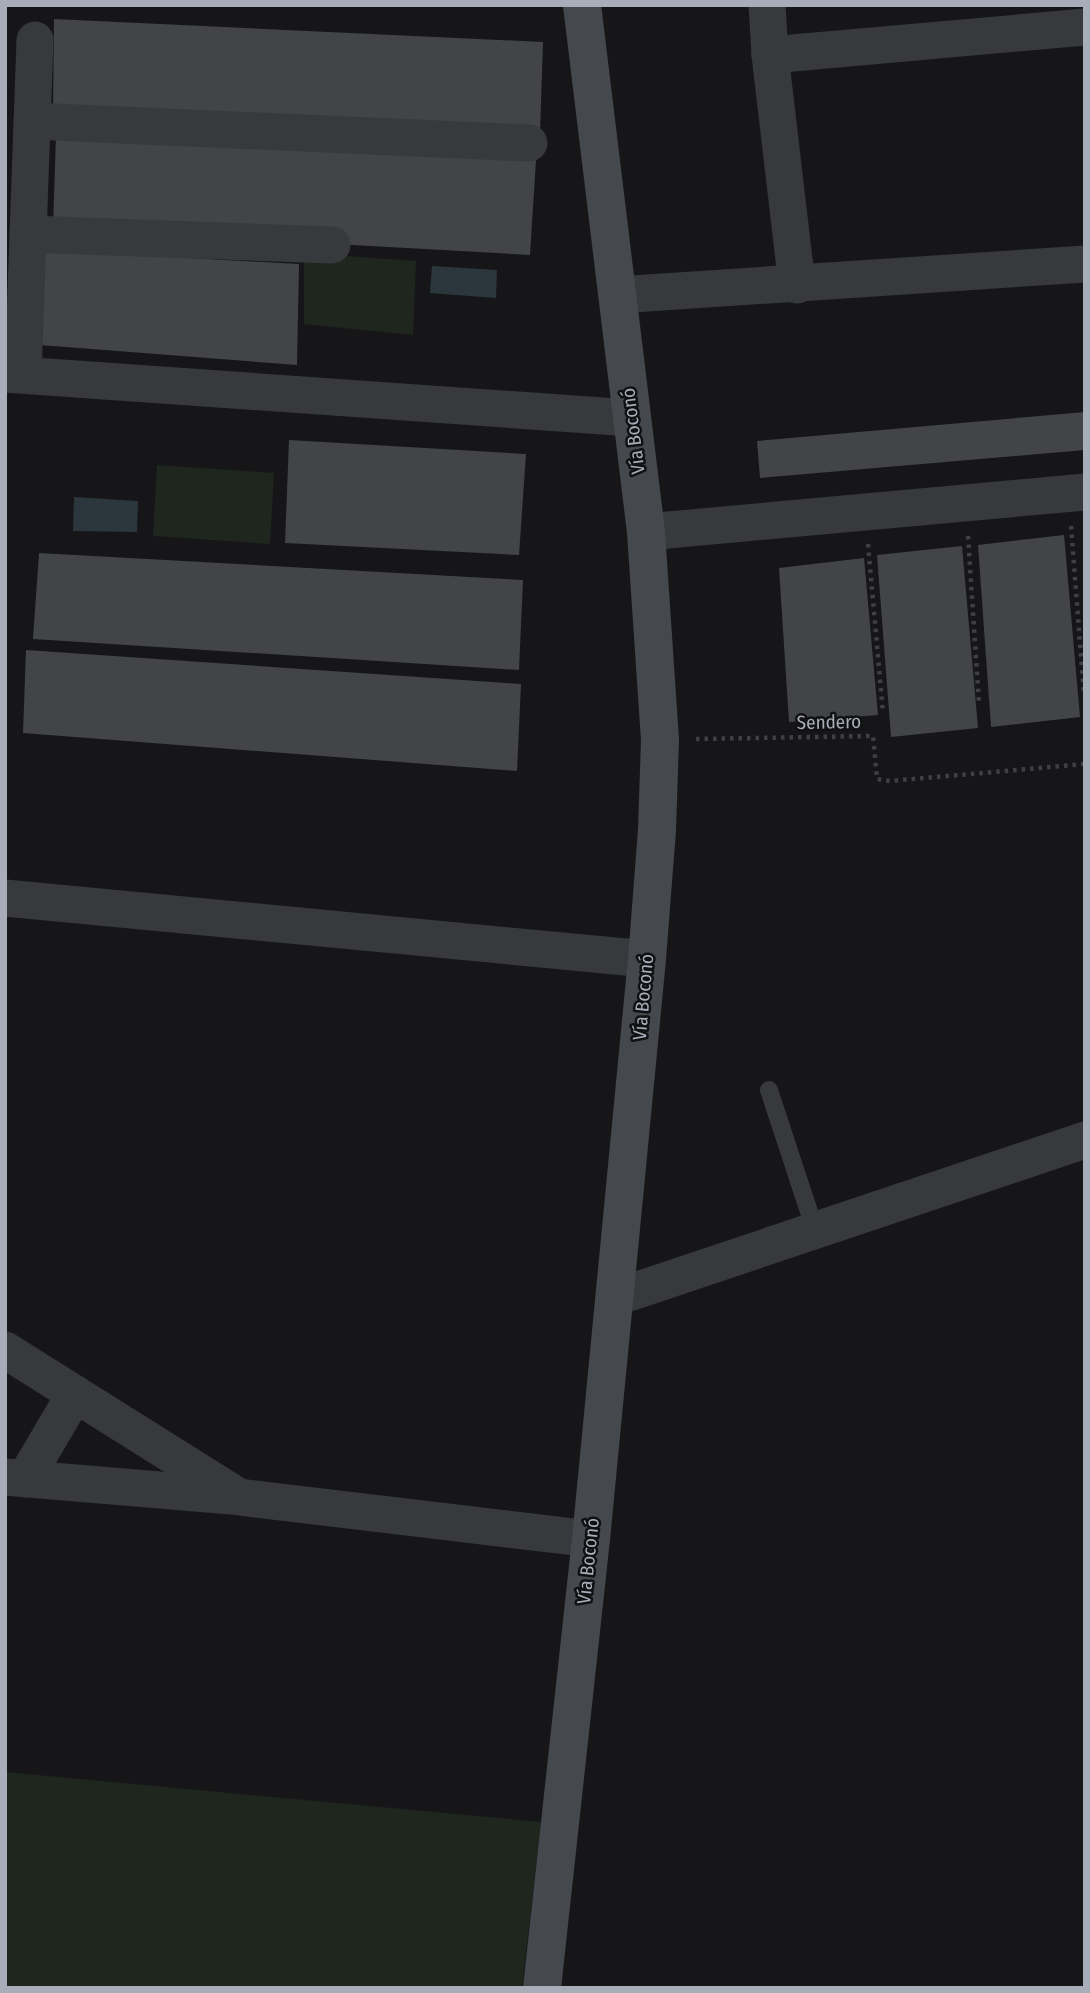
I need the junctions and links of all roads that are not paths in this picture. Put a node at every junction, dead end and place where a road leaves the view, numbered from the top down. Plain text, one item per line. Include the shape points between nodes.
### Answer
1 (767, 5) edge
2 (579, 7) edge
3 (1085, 27) edge
4 (35, 40) dead end
5 (770, 55) junction
6 (32, 121) junction
7 (530, 144) dead end
8 (28, 234) junction
9 (332, 246) dead end
10 (1085, 264) edge
11 (797, 285) junction
12 (617, 295) junction
13 (14, 375) edge
14 (631, 418) junction
15 (1077, 493) edge
16 (646, 532) junction
17 (5, 898) edge
18 (647, 959) junction
19 (769, 1090) dead end
20 (1085, 1140) edge
21 (815, 1230) junction
22 (614, 1298) junction
23 (5, 1350) edge
24 (75, 1394) junction
25 (15, 1478) edge
26 (239, 1497) junction
27 (591, 1539) junction
28 (542, 1988) edge

1 - 5 street
2 - 12 main road, Vía Boconó
3 - 5 street
4 - 6 street
5 - 11 street
6 - 7 street
6 - 8 street
8 - 9 street
8 - 13 street
10 - 11 street
11 - 12 street
12 - 14 main road, Vía Boconó
13 - 14 street
14 - 16 main road, Vía Boconó
15 - 16 street
16 - 18 main road, Vía Boconó via 660,740
17 - 18 street
18 - 22 main road, Vía Boconó
19 - 21 lane
20 - 21 street
21 - 22 street
22 - 27 main road, Vía Boconó
23 - 24 street
24 - 25 street
24 - 26 street
25 - 26 street
26 - 27 street
27 - 28 main road, Vía Boconó

